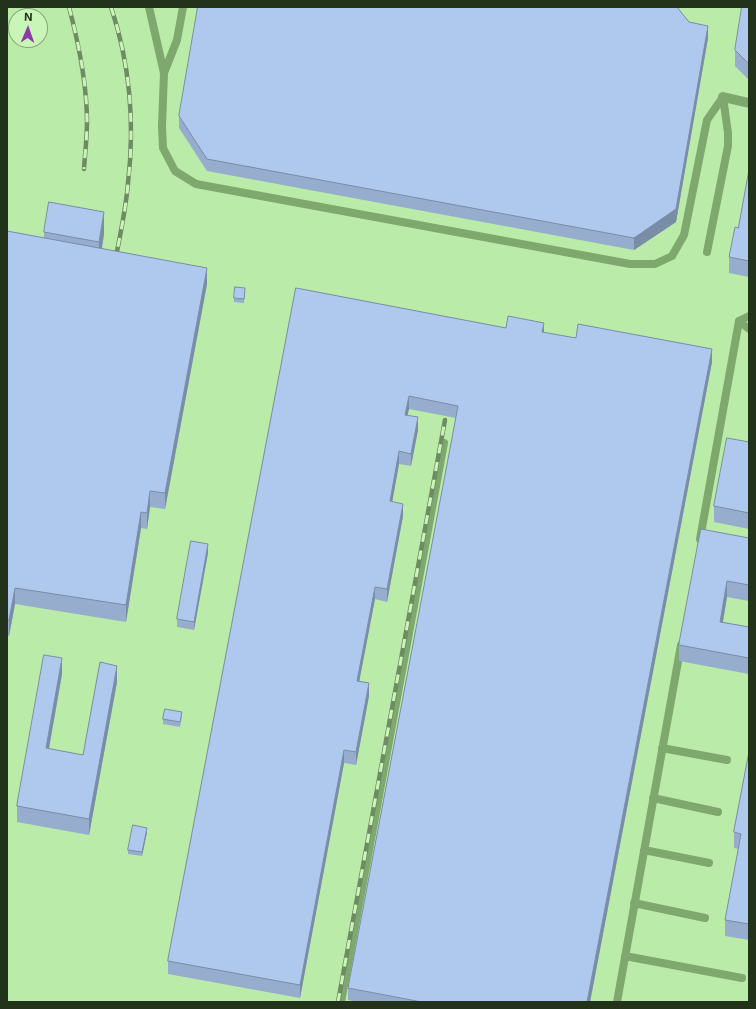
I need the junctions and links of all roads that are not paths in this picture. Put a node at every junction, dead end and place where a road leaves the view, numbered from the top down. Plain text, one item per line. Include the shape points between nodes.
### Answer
1 (149, 7) edge
2 (183, 7) edge
3 (164, 73) junction
4 (723, 97) junction
5 (749, 103) edge
6 (707, 252) dead end
7 (749, 316) edge
8 (739, 321) junction
9 (749, 322) edge
10 (749, 329) edge
11 (444, 443) dead end
12 (698, 546) edge
13 (682, 639) edge
14 (662, 748) junction
15 (727, 760) dead end
16 (653, 798) junction
17 (718, 812) dead end
18 (644, 850) junction
19 (709, 863) dead end
20 (634, 903) junction
21 (705, 918) dead end
22 (625, 956) junction
23 (742, 978) dead end
24 (341, 1002) edge
25 (617, 1002) edge

1 - 3 lane
2 - 3 lane via 177,40
3 - 4 lane via 163,148 175,172 196,184 630,264 655,264 672,256 684,235 707,120
4 - 5 street
4 - 6 lane via 728,146
7 - 8 lane
8 - 9 lane
8 - 10 lane
8 - 12 lane
11 - 24 lane
13 - 14 lane
14 - 15 lane
14 - 16 lane
16 - 17 lane
16 - 18 lane
18 - 19 lane
18 - 20 lane
20 - 21 lane
20 - 22 lane
22 - 23 lane
22 - 25 lane

